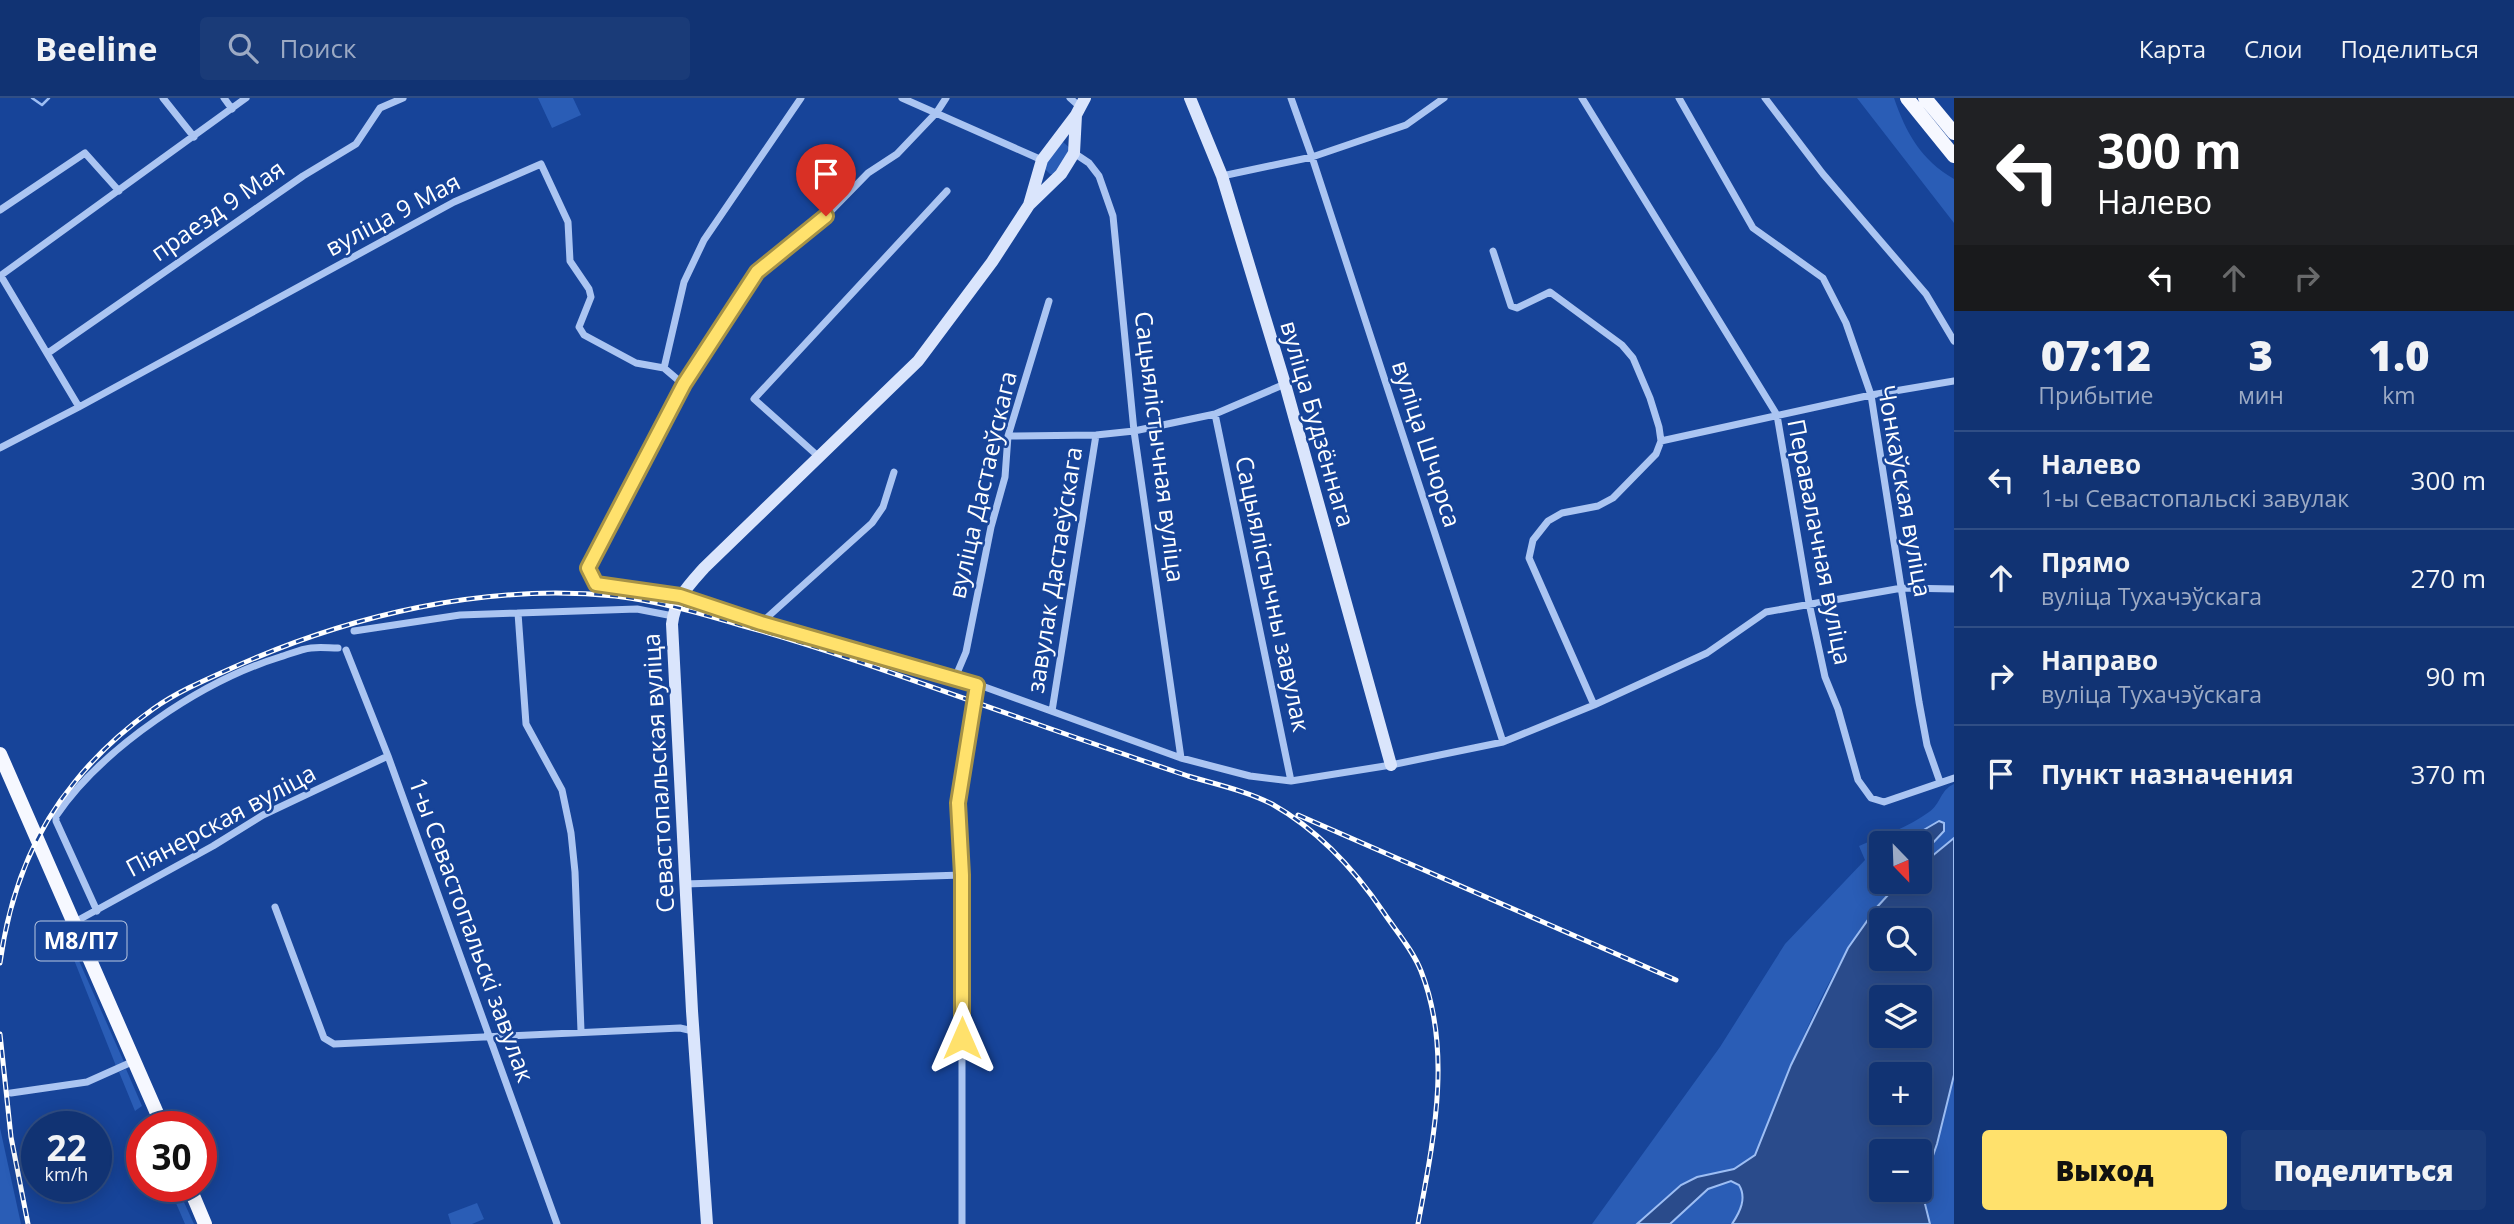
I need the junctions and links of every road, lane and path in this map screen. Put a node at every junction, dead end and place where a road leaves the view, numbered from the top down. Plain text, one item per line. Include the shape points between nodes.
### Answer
1 (163, 98) edge
2 (224, 98) edge
3 (246, 98) edge
4 (403, 98) edge
5 (801, 98) edge
6 (902, 98) edge
7 (946, 98) edge
8 (1190, 98) edge
9 (1291, 98) edge
10 (1444, 98) edge
11 (1582, 98) edge
12 (1679, 98) edge
13 (1765, 98) edge
14 (1907, 98) edge
15 (1925, 98) edge
16 (1078, 105) edge
17 (232, 109) junction
18 (937, 112) junction
19 (1954, 133) edge
20 (194, 137) junction
21 (1054, 142) junction
22 (1074, 153) junction
23 (1954, 156) edge
24 (1312, 158) junction
25 (1041, 163) junction
26 (1061, 174) junction
27 (1222, 176) junction
28 (119, 191) junction
29 (947, 191) dead end
30 (1029, 205) junction
31 (0, 209) edge
32 (1493, 251) dead end
33 (1, 276) edge
34 (1049, 301) dead end
35 (1954, 341) edge
36 (48, 353) junction
37 (664, 368) junction
38 (1954, 382) edge
39 (684, 384) junction
40 (1285, 384) junction
41 (1871, 395) junction
42 (79, 407) junction
43 (1215, 414) junction
44 (1777, 415) junction
45 (1134, 431) junction
46 (1096, 435) junction
47 (1009, 436) junction
48 (1661, 441) junction
49 (0, 447) edge
50 (819, 457) junction
51 (894, 472) dead end
52 (1902, 588) junction
53 (1954, 589) edge
54 (680, 596) junction
55 (1809, 604) junction
56 (517, 613) junction
57 (673, 616) junction
58 (761, 623) junction
59 (354, 631) dead end
60 (955, 678) junction
61 (979, 686) junction
62 (1594, 705) junction
63 (1052, 711) junction
64 (1503, 742) junction
65 (0, 754) edge
66 (388, 757) junction
67 (1181, 758) junction
68 (1391, 765) junction
69 (1954, 778) edge
70 (1291, 781) junction
71 (1940, 782) junction
72 (962, 875) junction
73 (685, 884) junction
74 (275, 907) dead end
75 (97, 911) junction
76 (74, 923) junction
77 (581, 1031) junction
78 (693, 1031) junction
79 (487, 1035) junction
80 (134, 1061) junction
81 (11, 1093) dead end
82 (156, 1111) edge
83 (196, 1202) edge
84 (205, 1224) edge
85 (557, 1224) edge
86 (707, 1224) edge
87 (962, 1224) edge

1 - 20 street
2 - 17 street
3 - 17 street
4 - 36 street, праезд 9 Мая via 380,108 356,144
5 - 37 street via 704,240 684,282
6 - 18 street
7 - 18 street
8 - 27 street, вуліца Будзённага
9 - 24 street, вуліца Шчорса
10 - 24 street via 1406,125
11 - 44 street, Перавалачная вуліца
12 - 41 street, Чонкаўская вуліца via 1753,228 1823,278 1846,323
13 - 35 street via 1926,294
14 - 23 main road
15 - 19 main road
16 - 21 street, Севастопальская вуліца
16 - 22 street, Севастопальская вуліца
17 - 20 street
18 - 25 street
18 - 39 street via 897,154 868,173 826,216 757,272
20 - 28 street
21 - 22 street via 1067,139
21 - 25 street, Севастопальская вуліца
22 - 26 street, Севастопальская вуліца
22 - 45 street, Сацыялістычная вуліца via 1099,176 1113,216
24 - 27 street
24 - 64 street, вуліца Шчорса
25 - 26 street via 1047,175
25 - 30 street, Севастопальская вуліца
26 - 30 street, Севастопальская вуліца
27 - 40 street, вуліца Будзённага
28 - 31 street via 85,153
28 - 33 street
29 - 50 street via 754,399
30 - 50 street, Севастопальская вуліца via 918,360
32 - 48 street via 1511,306 1517,308 1550,292 1622,345 1633,358
33 - 36 street
34 - 47 street, вуліца Дастаеўскага
36 - 42 street
37 - 39 street, вуліца 9 Мая
37 - 42 street, вуліца 9 Мая via 636,363 584,335 579,327 591,297 570,261 568,222 541,164 454,202
38 - 41 street
39 - 54 street via 588,568 596,584
40 - 43 street
40 - 68 street, вуліца Будзённага
41 - 44 street
41 - 52 street, Чонкаўская вуліца
42 - 49 street, вуліца 9 Мая
43 - 45 street
43 - 70 street, Сацыялістычны завулак
44 - 48 street
44 - 55 street, Перавалачная вуліца
45 - 46 street
45 - 67 street, Сацыялістычная вуліца
46 - 47 street
46 - 63 street, завулак Дастаеўскага
47 - 60 street, вуліца Дастаеўскага via 1005,477
48 - 62 street via 1656,454 1613,498 1562,513 1533,540 1529,558
50 - 54 street, Севастопальская вуліца
51 - 58 street via 883,507 872,523
52 - 53 street
52 - 55 street
52 - 71 street, Чонкаўская вуліца via 1927,746
54 - 57 street, Севастопальская вуліца
54 - 58 street
55 - 62 street via 1766,612 1707,653
55 - 71 street, Перавалачная вуліца via 1825,677 1858,780 1871,798 1884,802
56 - 57 street via 638,609
56 - 59 street via 460,615
56 - 77 street via 526,724 562,790 571,833
57 - 73 street, Севастопальская вуліца
58 - 60 street
60 - 61 street
61 - 63 street
61 - 72 street via 958,803
62 - 64 street
63 - 67 street
64 - 68 street
65 - 76 main road, М8/П7
66 - 75 street, Піянерская вуліца via 263,815
66 - 75 street, 1-ы Севастопальскі завулак via 342,649 309,648 261,663 200,691 111,757 56,816
66 - 79 street, 1-ы Севастопальскі завулак
67 - 70 street
68 - 70 street
69 - 71 street, Перавалачная вуліца
72 - 73 street
72 - 87 street
73 - 78 street, Севастопальская вуліца
74 - 79 street via 324,1038 334,1044
75 - 76 street, Піянерская вуліца
76 - 80 main road, М8/П7
77 - 78 street
77 - 79 street
78 - 86 street, Севастопальская вуліца
79 - 85 street, 1-ы Севастопальскі завулак
80 - 81 street via 87,1082
80 - 82 main road, М8/П7
83 - 84 main road

